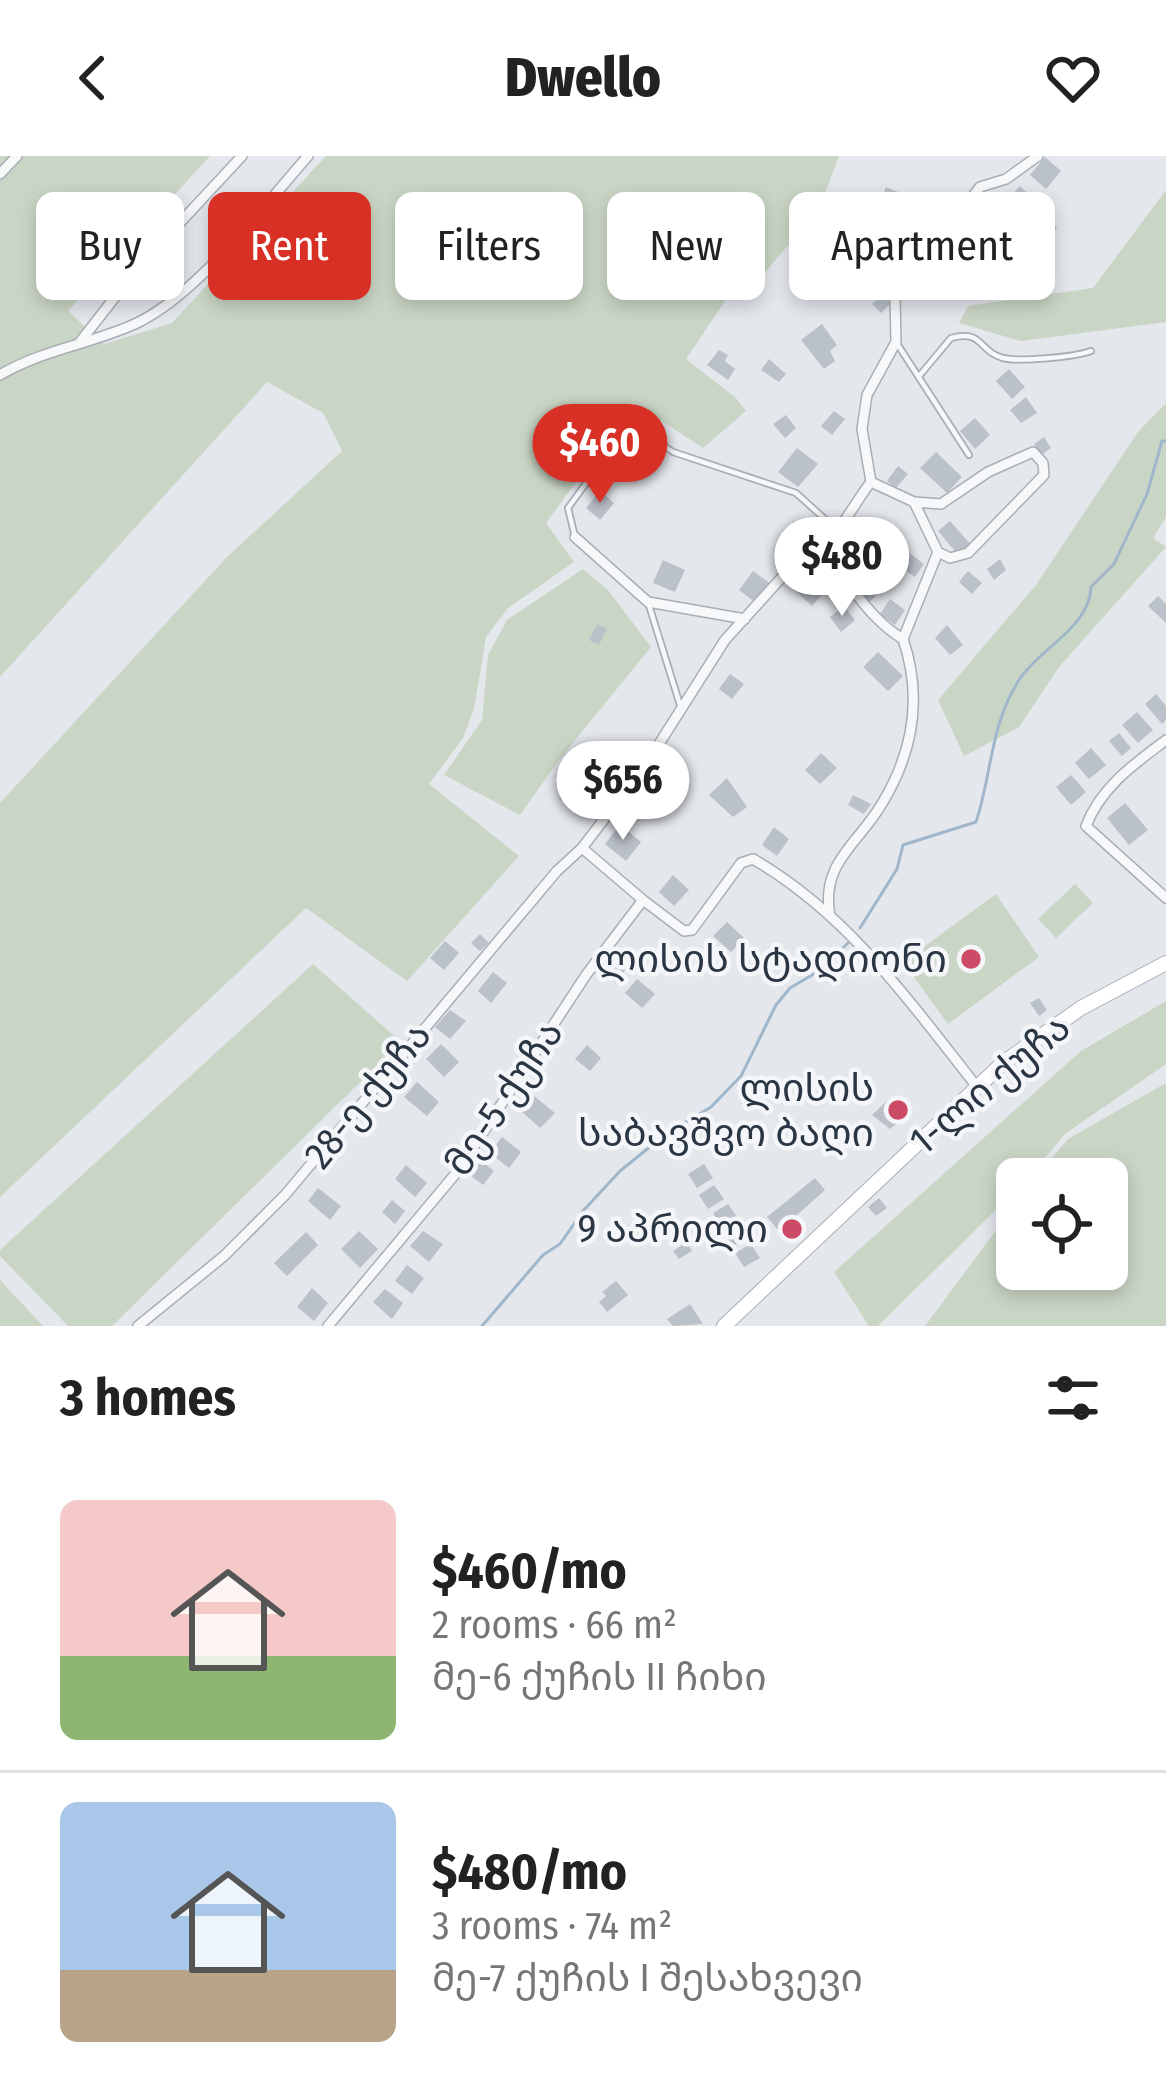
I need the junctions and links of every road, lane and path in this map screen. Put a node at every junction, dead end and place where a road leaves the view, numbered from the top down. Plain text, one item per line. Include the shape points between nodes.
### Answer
1 (17, 156) edge
2 (242, 156) edge
3 (308, 156) edge
4 (1038, 156) edge
5 (0, 174) edge
6 (896, 342) junction
7 (80, 343) junction
8 (1091, 351) dead end
9 (0, 375) edge
10 (920, 375) junction
11 (969, 455) dead end
12 (871, 482) junction
13 (914, 502) junction
14 (837, 531) junction
15 (575, 537) joint
16 (814, 552) junction
17 (938, 552) junction
18 (648, 602) junction
19 (745, 619) junction
20 (903, 639) junction
21 (680, 706) junction
22 (1166, 740) edge
23 (582, 848) junction
24 (1166, 898) edge
25 (643, 900) junction
26 (830, 916) junction
27 (1166, 963) edge
28 (978, 1088) junction
29 (139, 1326) edge
30 (328, 1326) edge
31 (724, 1326) edge

1 - 5 street
2 - 7 street
3 - 7 street via 178,297 137,323
4 - 6 street via 980,187 895,297
6 - 10 lane
6 - 12 street via 866,394
7 - 9 street
8 - 10 lane via 1008,360 958,335
10 - 11 lane
12 - 13 street
12 - 14 street, 28-ე ქუჩა
13 - 17 street
13 - 17 street via 940,504 1033,452 1043,463 1044,475 968,554
14 - 15 lane via 796,493 674,452 630,423 568,508
14 - 16 street, 28-ე ქუჩა
15 - 18 street
16 - 19 street, 28-ე ქუჩა via 803,554
16 - 20 street via 881,626
17 - 20 street
18 - 19 street
18 - 21 lane
19 - 21 street, 28-ე ქუჩა
20 - 26 street via 913,668 914,724 883,802 829,876
21 - 23 street, 28-ე ქუჩა
22 - 24 street via 1123,772 1086,826
23 - 25 street
23 - 29 street, 28-ე ქუჩა via 285,1195
25 - 26 street via 692,930 721,885 752,859
25 - 30 street, მე-5 ქუჩა via 457,1172
26 - 28 street via 876,959
27 - 28 main road, 1-ლი ქუჩა via 1081,1007
28 - 31 main road, 1-ლი ქუჩა

